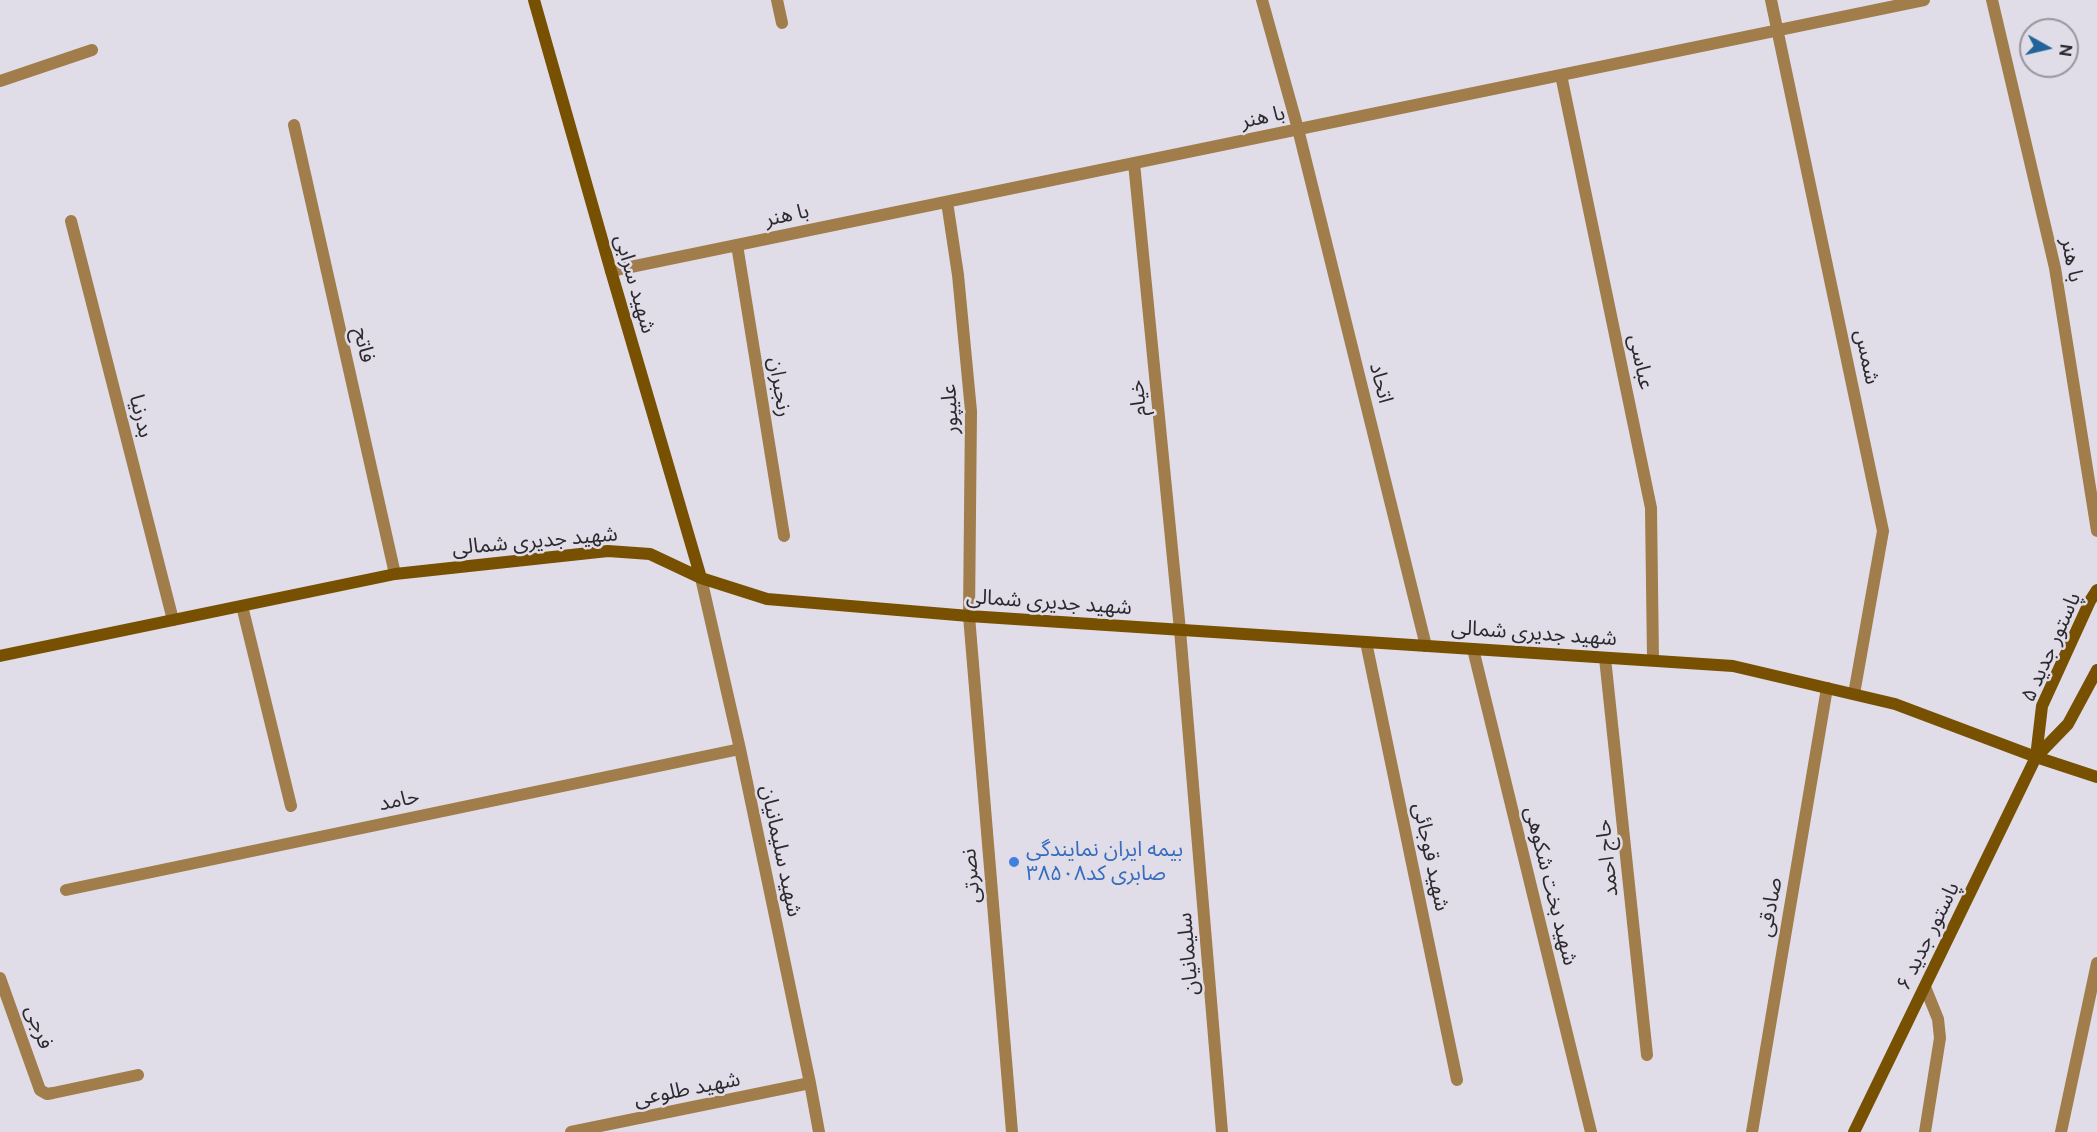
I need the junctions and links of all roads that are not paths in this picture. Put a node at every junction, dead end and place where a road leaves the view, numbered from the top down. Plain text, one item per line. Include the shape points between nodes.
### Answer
1 (534, 0) edge
2 (777, 0) edge
3 (1262, 0) edge
4 (1771, 0) edge
5 (1924, 0) edge
6 (1992, 0) edge
7 (1896, 3) edge
8 (782, 22) dead end
9 (1778, 30) junction
10 (92, 50) dead end
11 (1561, 75) junction
12 (0, 81) edge
13 (294, 125) dead end
14 (1298, 129) junction
15 (1134, 163) junction
16 (947, 202) junction
17 (71, 221) dead end
18 (737, 245) junction
19 (611, 271) junction
20 (2097, 527) edge
21 (784, 536) dead end
22 (395, 574) junction
23 (701, 578) junction
24 (2097, 590) edge
25 (242, 606) junction
26 (969, 616) junction
27 (173, 620) junction
28 (1180, 630) junction
29 (1366, 642) junction
30 (1426, 646) junction
31 (1473, 649) junction
32 (0, 656) edge
33 (1605, 658) junction
34 (1653, 660) junction
35 (2097, 670) edge
36 (1827, 688) junction
37 (1854, 694) junction
38 (740, 749) junction
39 (2036, 756) junction
40 (2097, 777) edge
41 (291, 806) dead end
42 (66, 890) dead end
43 (2097, 963) edge
44 (0, 978) edge
45 (1925, 987) junction
46 (1647, 1055) dead end
47 (138, 1075) dead end
48 (1457, 1080) dead end
49 (810, 1083) junction
50 (571, 1132) edge
51 (819, 1132) edge
52 (1012, 1132) edge
53 (1222, 1132) edge
54 (1590, 1132) edge
55 (1752, 1132) edge
56 (1854, 1132) edge
57 (1925, 1132) edge
58 (2061, 1132) edge

1 - 19 main road, شهید سرابی
2 - 8 street
3 - 14 street, اتحاد
4 - 9 street, شمس
5 - 7 street, با هنر
6 - 20 street, با هنر via 2055,268
7 - 9 street, با هنر
9 - 11 street, با هنر
9 - 37 street, شمس via 1883,531
10 - 12 street
11 - 14 street, با هنر
11 - 34 street, عباسی via 1651,508
13 - 22 street, فاتح
14 - 15 street, با هنر
14 - 30 street, اتحاد
15 - 16 street, با هنر
15 - 28 street, خیام
16 - 18 street, با هنر
16 - 26 street, علیپور via 971,411
17 - 27 street, بدرنیا
18 - 19 street, با هنر
18 - 21 street, رنجبران
19 - 23 main road, شهید سرابی
22 - 23 main road, شهید جدیری شمالی via 608,551 650,554
22 - 25 main road, شهید جدیری شمالی
23 - 26 main road, شهید جدیری شمالی via 767,599
23 - 38 street, شهید سلیمانیان
24 - 39 main road, پاستور جدید ۵ via 2042,706
25 - 27 main road, شهید جدیری شمالی
25 - 41 street
26 - 28 main road, شهید جدیری شمالی
26 - 52 street, نصرتی
27 - 32 main road, شهید جدیری شمالی
28 - 29 main road, شهید جدیری شمالی
28 - 53 street, سلیمانیان
29 - 30 main road, شهید جدیری شمالی
29 - 48 street, شهید قوجائی
30 - 31 main road, شهید جدیری شمالی
31 - 33 main road, شهید جدیری شمالی
31 - 54 street, شهید بخت شکوهی
33 - 34 main road, شهید جدیری شمالی
33 - 46 street, حاج احمد
34 - 36 main road, شهید جدیری شمالی via 1733,666
35 - 39 main road via 2068,723
36 - 37 main road, شهید جدیری شمالی
36 - 55 street, صادقی
37 - 39 main road, شهید جدیری شمالی via 1895,704
38 - 42 street, حامد
38 - 49 street, شهید سلیمانیان
39 - 40 main road, شهید جدیری شمالی
39 - 45 main road, پاستور جدید ۶
43 - 58 street
44 - 47 street, فرجی via 40,1090 47,1094
45 - 56 main road, پاستور جدید ۶
45 - 57 street via 1938,1019 1940,1038
49 - 50 street, شهید طلوعی
49 - 51 street, شهید سلیمانیان

